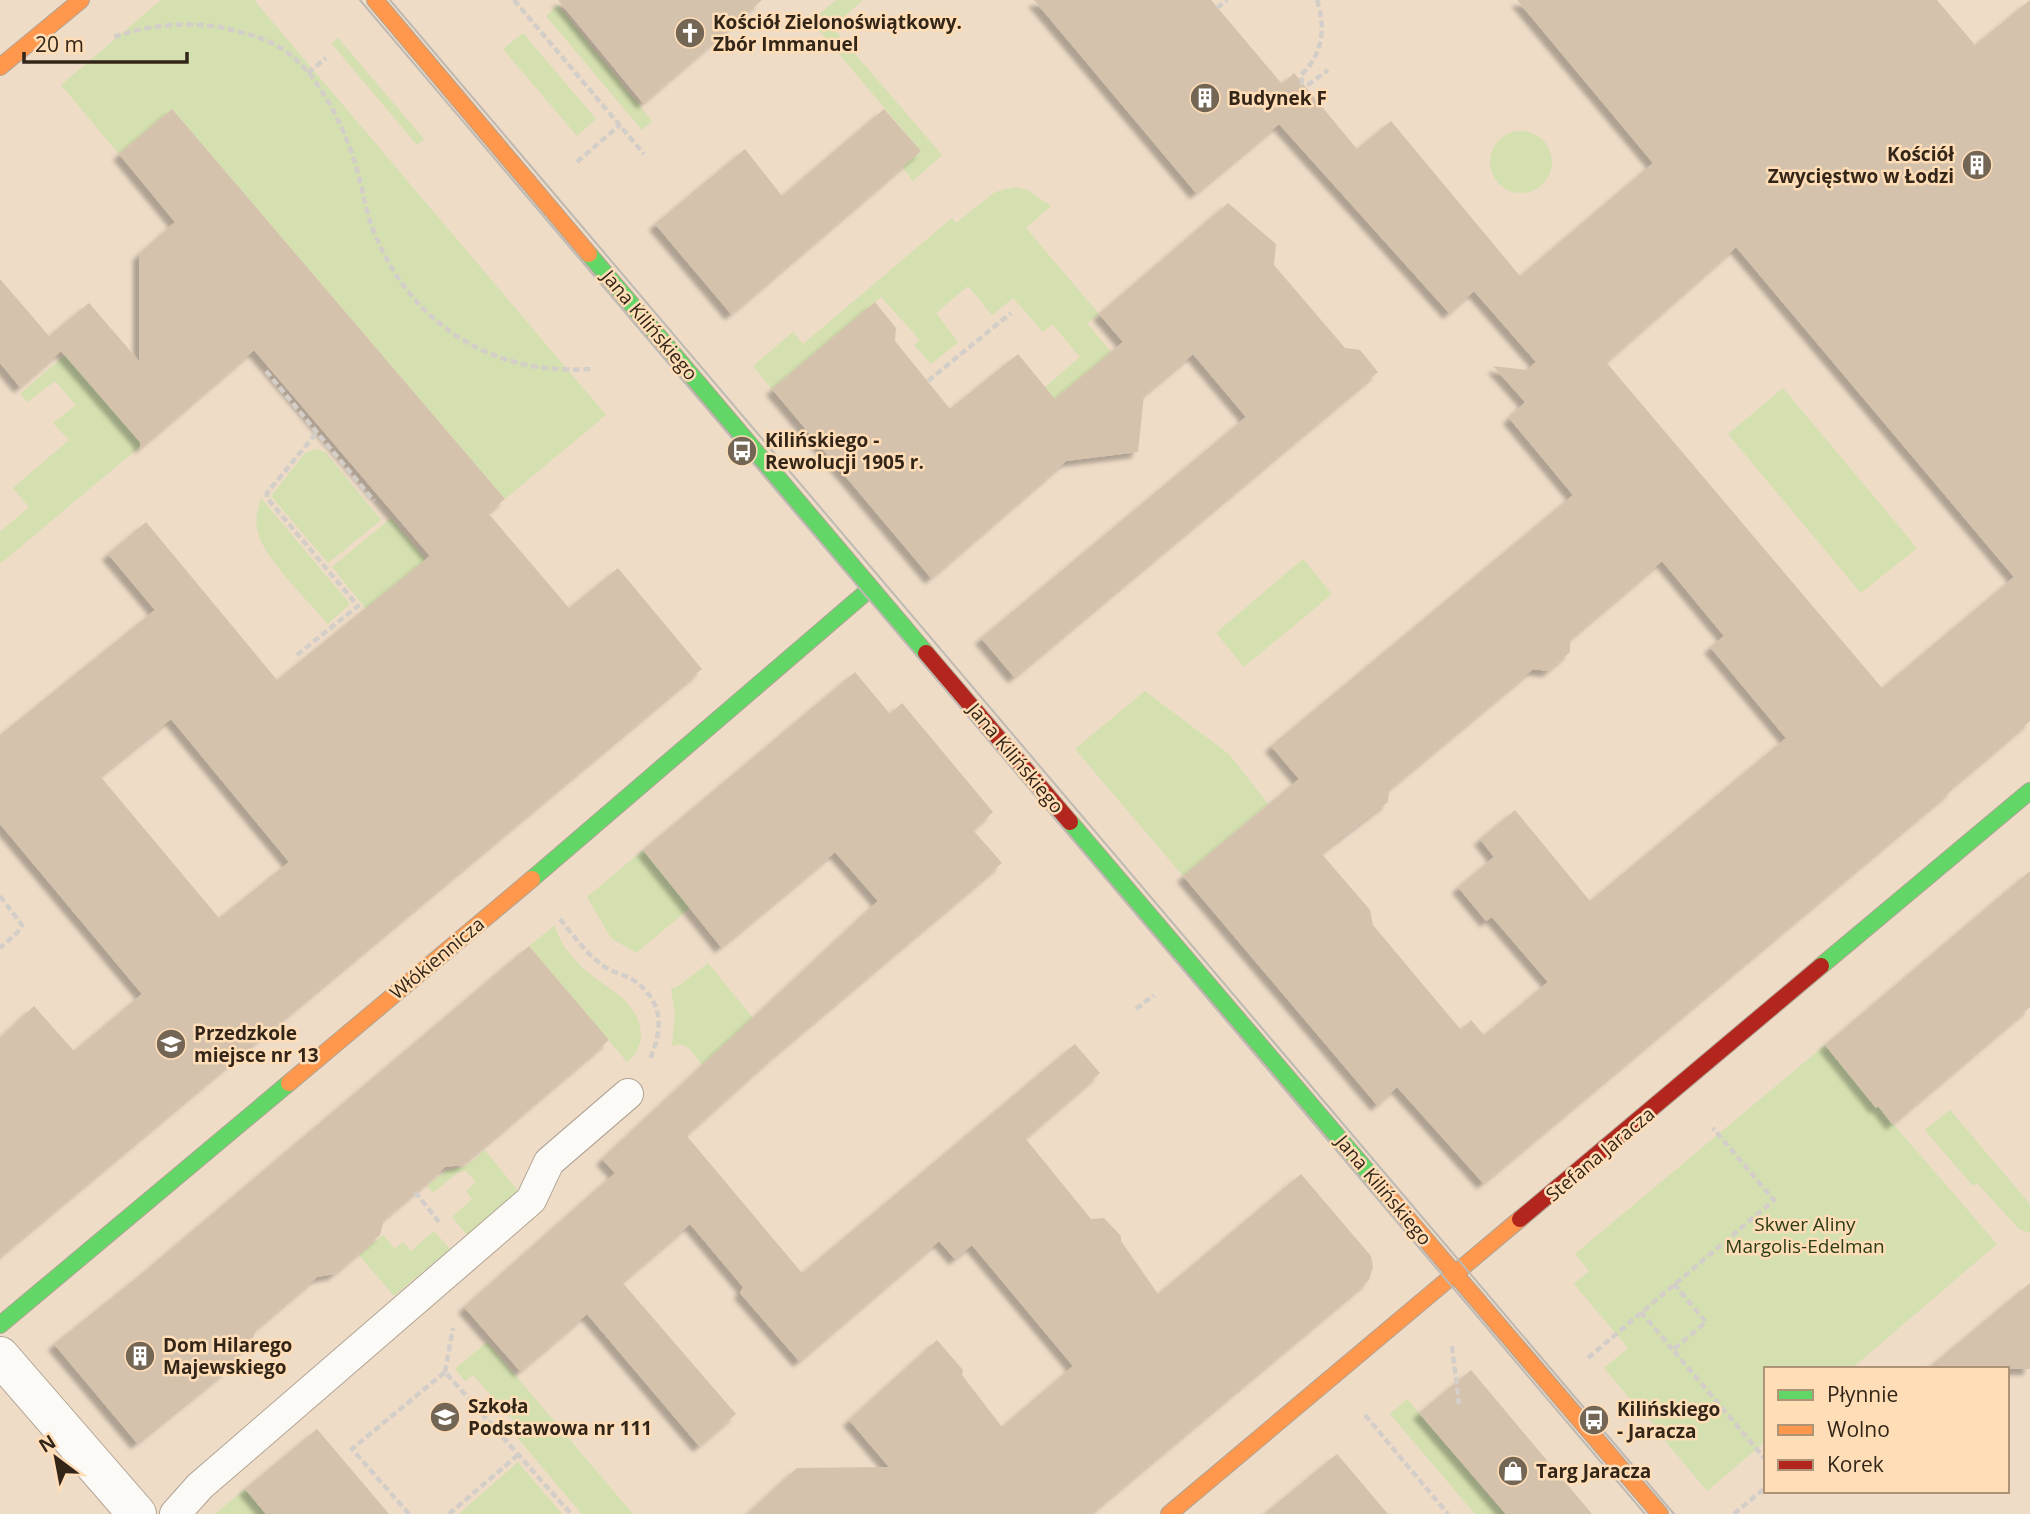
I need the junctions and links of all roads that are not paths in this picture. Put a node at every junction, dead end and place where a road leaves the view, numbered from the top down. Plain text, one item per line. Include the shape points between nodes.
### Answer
1 (81, 0) edge
2 (375, 0) edge
3 (0, 67) edge
4 (872, 588) junction
5 (2030, 791) edge
6 (628, 1094) road end
7 (1456, 1273) junction
8 (0, 1325) edge
9 (0, 1356) edge
10 (137, 1514) edge
11 (175, 1514) edge
12 (1168, 1514) edge
13 (1660, 1514) edge

1 - 3 street
2 - 4 street, Jana Kilińskiego
4 - 7 street, Jana Kilińskiego
4 - 8 street, Włókiennicza
5 - 7 street, Stefana Jaracza
6 - 11 lane via 549,1162 531,1200 200,1486
7 - 12 street, Stefana Jaracza
7 - 13 street, Jana Kilińskiego
9 - 10 street

